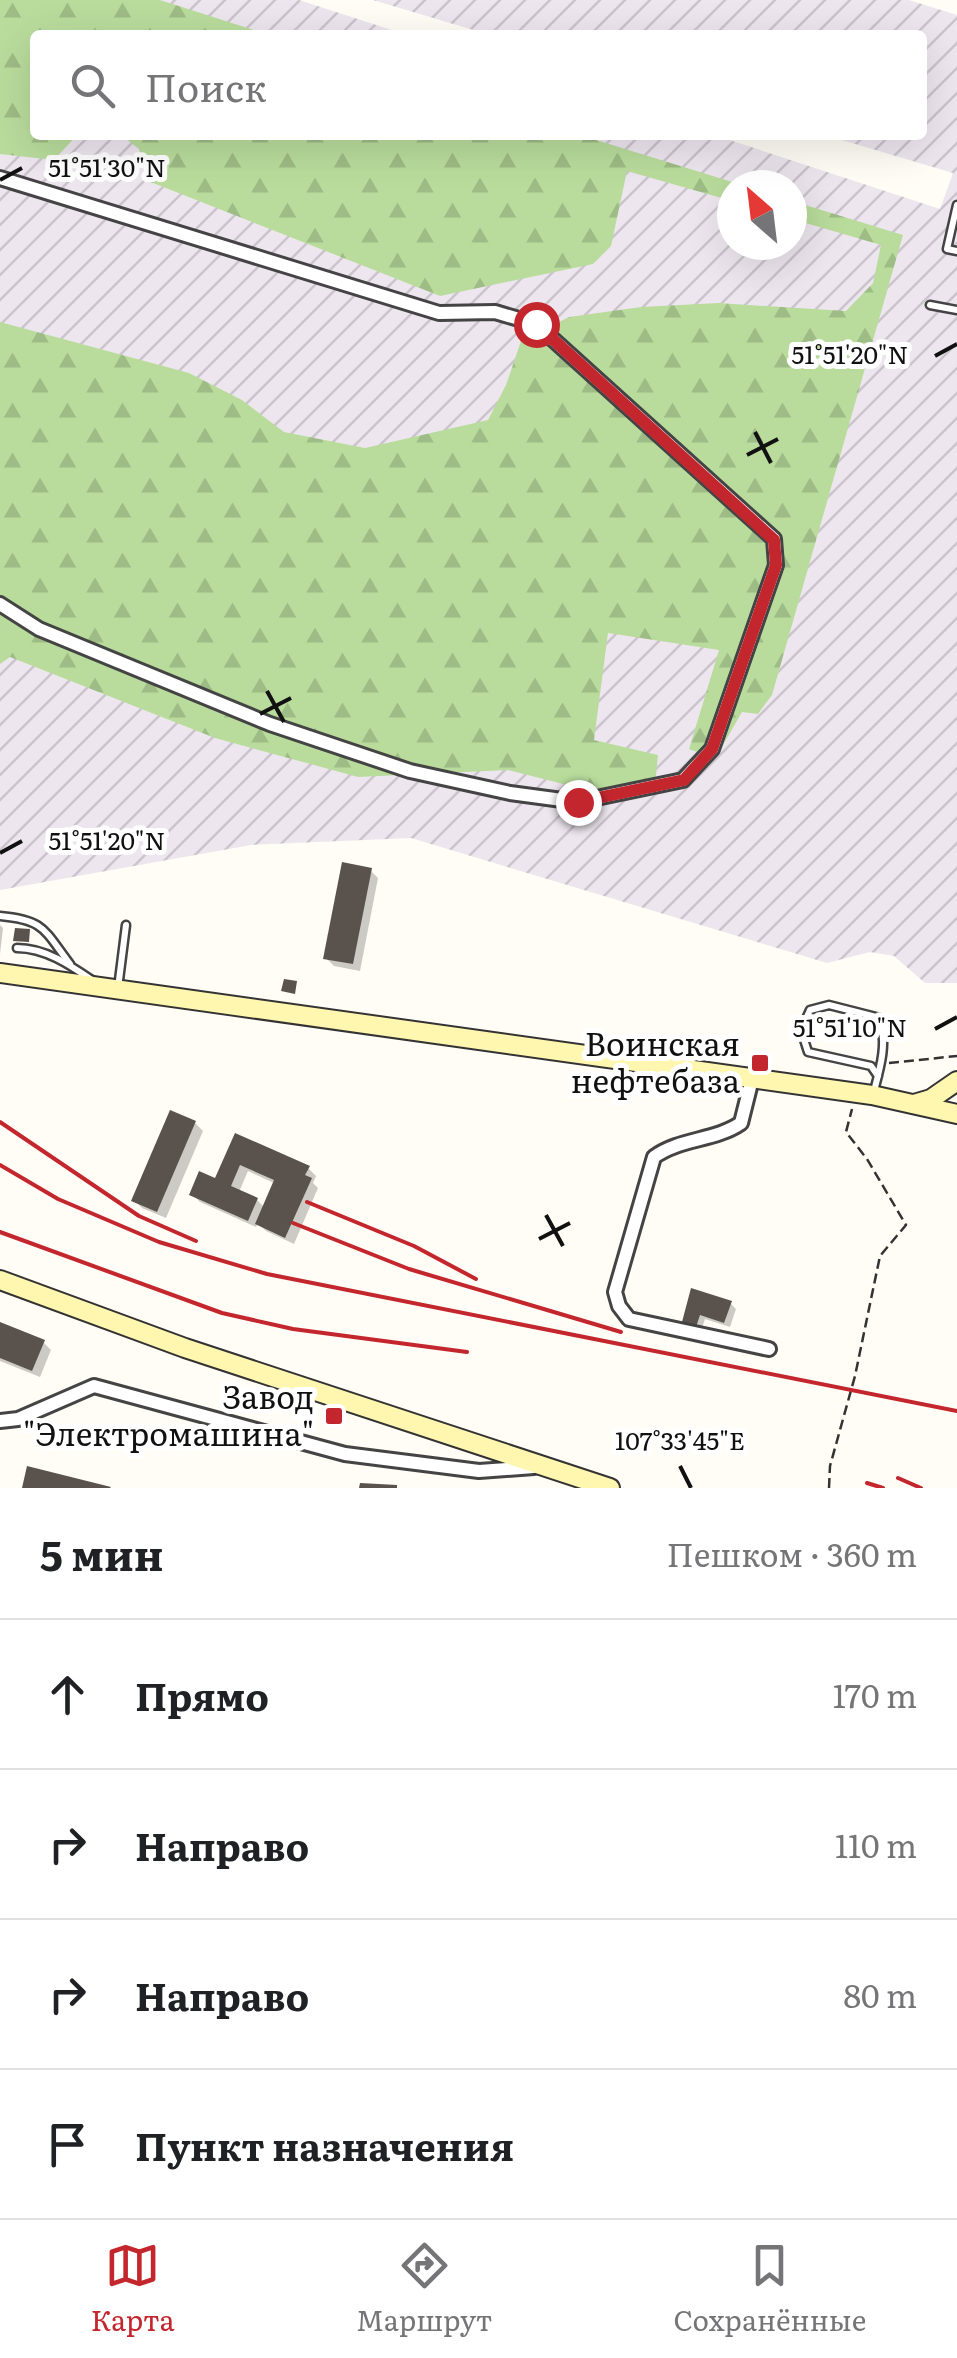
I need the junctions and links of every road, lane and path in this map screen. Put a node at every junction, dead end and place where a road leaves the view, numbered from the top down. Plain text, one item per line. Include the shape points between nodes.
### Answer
1 (0, 178) edge
2 (957, 205) edge
3 (957, 250) edge
4 (930, 305) dead end
5 (957, 310) edge
6 (0, 604) edge
7 (0, 916) edge
8 (126, 925) dead end
9 (17, 948) dead end
10 (70, 965) junction
11 (0, 972) edge
12 (110, 988) junction
13 (957, 1056) edge
14 (881, 1063) junction
15 (878, 1076) junction
16 (752, 1080) junction
17 (952, 1085) edge
18 (864, 1095) junction
19 (912, 1104) junction
20 (953, 1114) edge
21 (0, 1280) edge
22 (769, 1349) dead end
23 (0, 1421) edge
24 (542, 1466) junction
25 (610, 1488) edge
26 (829, 1488) edge

1 - 6 street via 439,313 495,312 536,324 774,540 776,565 712,749 684,780 578,802 410,771 270,724 39,629
2 - 3 lane via 948,249
4 - 5 lane
7 - 10 lane via 30,918
8 - 12 lane
9 - 10 lane
10 - 12 lane
11 - 12 main road
12 - 16 main road
13 - 14 path
14 - 15 lane
14 - 15 lane via 880,1018 829,1005 810,1010 801,1030 808,1052 871,1066
15 - 18 lane
16 - 18 main road
16 - 22 street via 741,1123 654,1157 615,1292 628,1319
17 - 19 main road
17 - 20 main road
18 - 19 main road
18 - 26 path via 846,1132 906,1225 880,1256
19 - 20 main road
21 - 24 main road
23 - 24 street via 94,1386 346,1454 479,1471
24 - 25 main road

